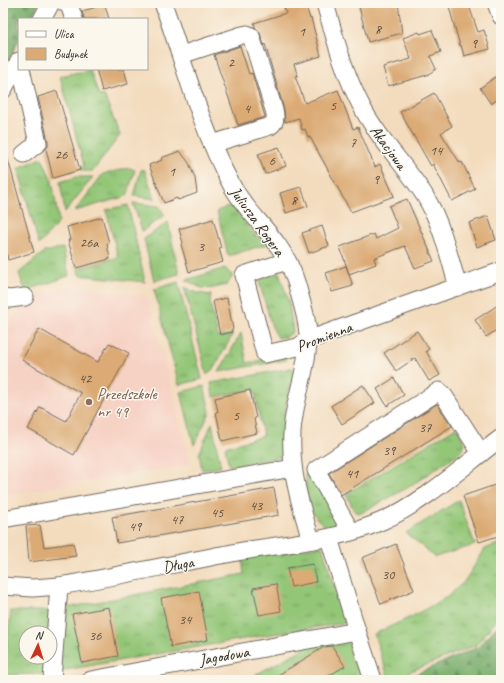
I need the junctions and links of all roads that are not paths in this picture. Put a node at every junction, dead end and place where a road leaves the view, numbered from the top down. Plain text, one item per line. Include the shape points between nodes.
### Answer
1 (51, 3) edge
2 (65, 3) edge
3 (163, 3) edge
4 (325, 3) edge
5 (496, 3) edge
6 (501, 16) edge
7 (43, 18) edge
8 (74, 18) edge
9 (181, 55) junction
10 (18, 63) edge
11 (21, 70) edge
12 (3, 90) edge
13 (212, 144) junction
14 (24, 154) dead end
15 (287, 261) junction
16 (501, 271) edge
17 (458, 287) junction
18 (25, 297) dead end
19 (3, 298) edge
20 (308, 340) junction
21 (501, 438) edge
22 (481, 453) junction
23 (293, 468) junction
24 (3, 519) edge
25 (351, 532) junction
26 (329, 538) junction
27 (310, 540) junction
28 (3, 586) edge
29 (59, 586) junction
30 (356, 631) junction
31 (52, 680) edge
32 (91, 680) edge
33 (373, 680) edge

1 - 7 street
2 - 8 street via 69,5
3 - 9 street, Juliusza Rogera
4 - 17 street, Akacjowa via 345,69 362,108 430,205 443,235
5 - 6 street
9 - 13 street, Juliusza Rogera
9 - 13 street via 242,35 251,36 276,119 270,126
10 - 12 street
11 - 14 street via 38,142
13 - 15 street, Juliusza Rogera via 235,191
15 - 20 street, Juliusza Rogera via 300,296
15 - 20 street, Promienna via 244,275 265,354 298,347
16 - 17 street, Promienna
17 - 20 street, Promienna
18 - 19 street
20 - 23 street, Juliusza Rogera via 305,367 294,411
21 - 22 street, Długa
22 - 25 street, Długa via 397,513 366,528
22 - 25 street via 439,391 316,470
23 - 24 street
23 - 27 street, Juliusza Rogera
25 - 26 street, Długa
26 - 27 street, Długa
26 - 30 street
27 - 29 street, Długa
28 - 29 street, Długa
29 - 31 street
30 - 32 street, Jagodowa
30 - 33 street

